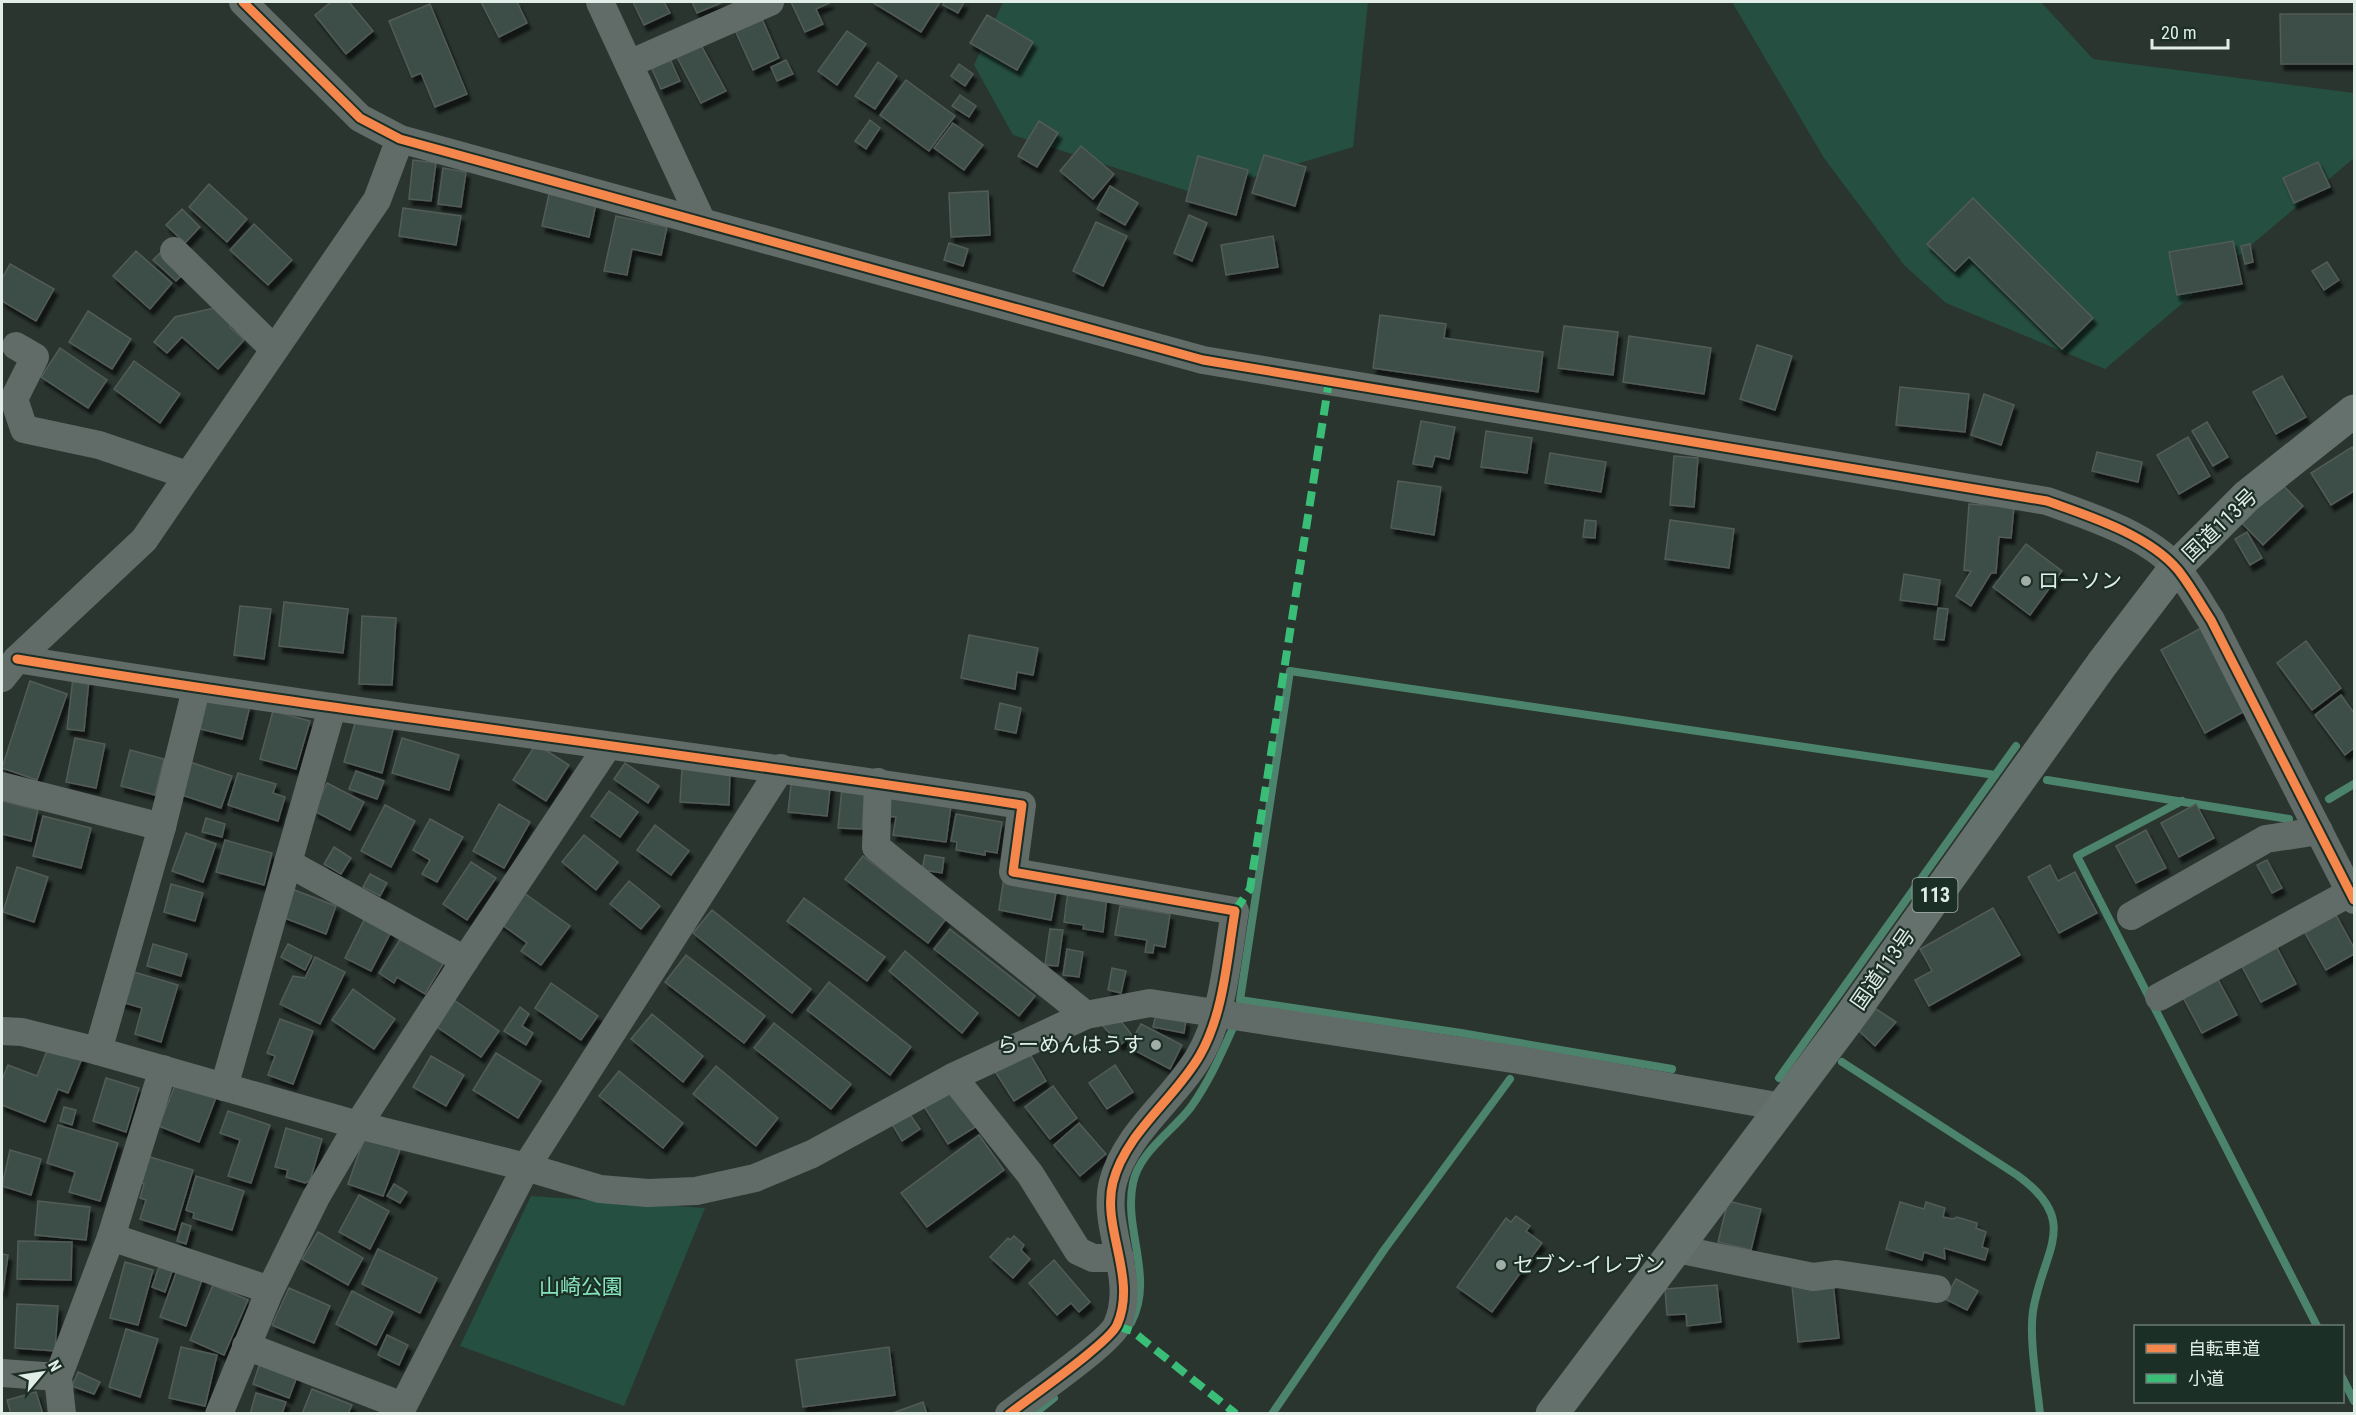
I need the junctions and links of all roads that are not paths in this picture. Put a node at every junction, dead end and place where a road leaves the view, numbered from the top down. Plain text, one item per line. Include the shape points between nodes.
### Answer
1 (243, 2) edge
2 (600, 2) edge
3 (770, 2) edge
4 (629, 64) junction
5 (400, 139) junction
6 (702, 222) junction
7 (174, 251) dead end
8 (16, 346) dead end
9 (274, 349) junction
10 (2355, 411) edge
11 (187, 475) junction
12 (2176, 567) junction
13 (10, 669) edge
14 (196, 689) junction
15 (332, 708) junction
16 (607, 747) junction
17 (781, 768) junction
18 (878, 782) junction
19 (2, 786) edge
20 (162, 827) junction
21 (2319, 831) junction
22 (288, 863) junction
23 (2353, 896) edge
24 (2131, 916) dead end
25 (465, 960) junction
26 (2159, 997) dead end
27 (1217, 1014) junction
28 (1086, 1015) junction
29 (2, 1031) edge
30 (98, 1051) junction
31 (163, 1069) junction
32 (953, 1077) junction
33 (224, 1087) junction
34 (1782, 1107) junction
35 (358, 1125) junction
36 (526, 1167) junction
37 (111, 1237) junction
38 (1677, 1249) junction
39 (1120, 1258) junction
40 (1937, 1289) dead end
41 (270, 1290) junction
42 (246, 1346) junction
43 (2, 1373) edge
44 (58, 1377) junction
45 (401, 1410) edge
46 (62, 1413) edge
47 (219, 1413) edge
48 (1009, 1413) edge
49 (1552, 1413) edge

1 - 5 street via 360,118
2 - 4 street
3 - 4 street
4 - 6 street
5 - 6 street
5 - 9 street via 377,200
6 - 12 street via 1203,360 2048,501 2113,524
7 - 9 street
8 - 11 street via 35,357 14,399 24,429 99,445
9 - 11 street
10 - 12 highway, 国道113号 / 113 via 2247,496
11 - 13 street via 144,540
12 - 21 street via 2211,620
12 - 34 highway, 国道113号 / 113
13 - 14 street
14 - 15 street
14 - 20 street
15 - 16 street
15 - 22 street
16 - 17 street
16 - 25 street
17 - 18 street
17 - 36 street
18 - 27 street via 1022,805 1013,872 1235,911
18 - 28 street via 876,847
19 - 20 street
20 - 30 street
21 - 23 street
21 - 24 street via 2266,839
22 - 25 street
22 - 33 street
23 - 26 street
25 - 35 street
27 - 28 street via 1150,1003
27 - 34 street via 1519,1060
27 - 39 street via 1200,1056 1121,1158 1111,1203
28 - 32 street
29 - 30 street via 22,1032
30 - 31 street
31 - 33 street
31 - 37 street
32 - 36 street via 812,1154 755,1178 648,1194 600,1189
32 - 39 street via 1030,1174 1078,1251 1093,1257
33 - 35 street
34 - 38 highway, 国道113号 / 113
35 - 36 street
35 - 41 street via 316,1197
36 - 45 street
37 - 41 street
37 - 44 street
38 - 40 street via 1813,1277 1837,1274
38 - 49 highway, 国道113号 / 113
39 - 48 street via 1124,1290 1117,1326 1089,1353
41 - 42 street
42 - 45 street
42 - 47 street
43 - 44 street
44 - 46 street

